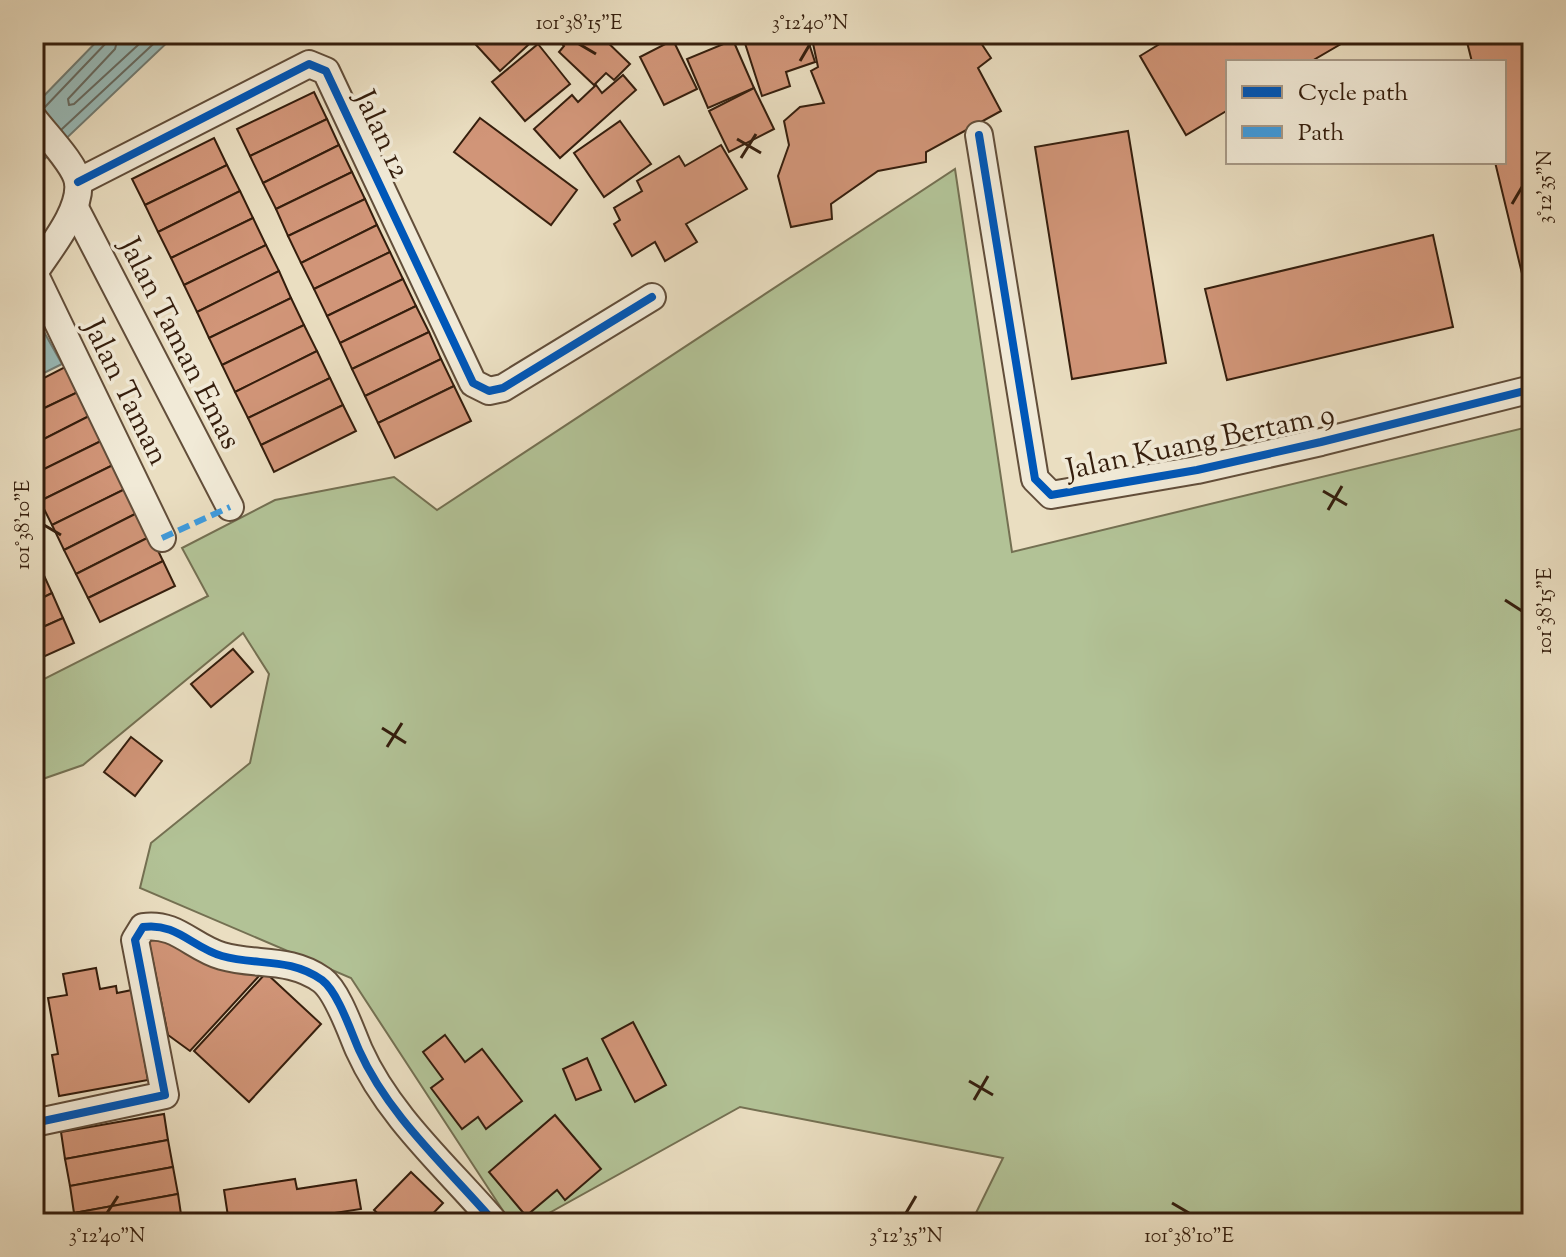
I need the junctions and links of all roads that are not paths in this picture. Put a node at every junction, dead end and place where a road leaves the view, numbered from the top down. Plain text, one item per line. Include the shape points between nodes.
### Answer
1 (34, 119) edge
2 (979, 135) dead end
3 (75, 186) junction
4 (34, 273) edge
5 (652, 297) dead end
6 (1532, 389) edge
7 (230, 507) dead end
8 (162, 538) dead end
9 (34, 1123) edge
10 (495, 1223) edge

1 - 3 street, Jalan Taman Emas
2 - 6 street, Jalan Kuang Bertam 9 via 1035,479 1051,495 1228,463
3 - 4 street
3 - 5 street, Jalan 12 via 309,64 326,71 473,383 489,391 503,388
3 - 7 street, Jalan Taman Emas
4 - 8 street, Jalan Taman
9 - 10 street via 165,1095 135,940 143,927 159,924 220,956 290,965 324,982 372,1078

